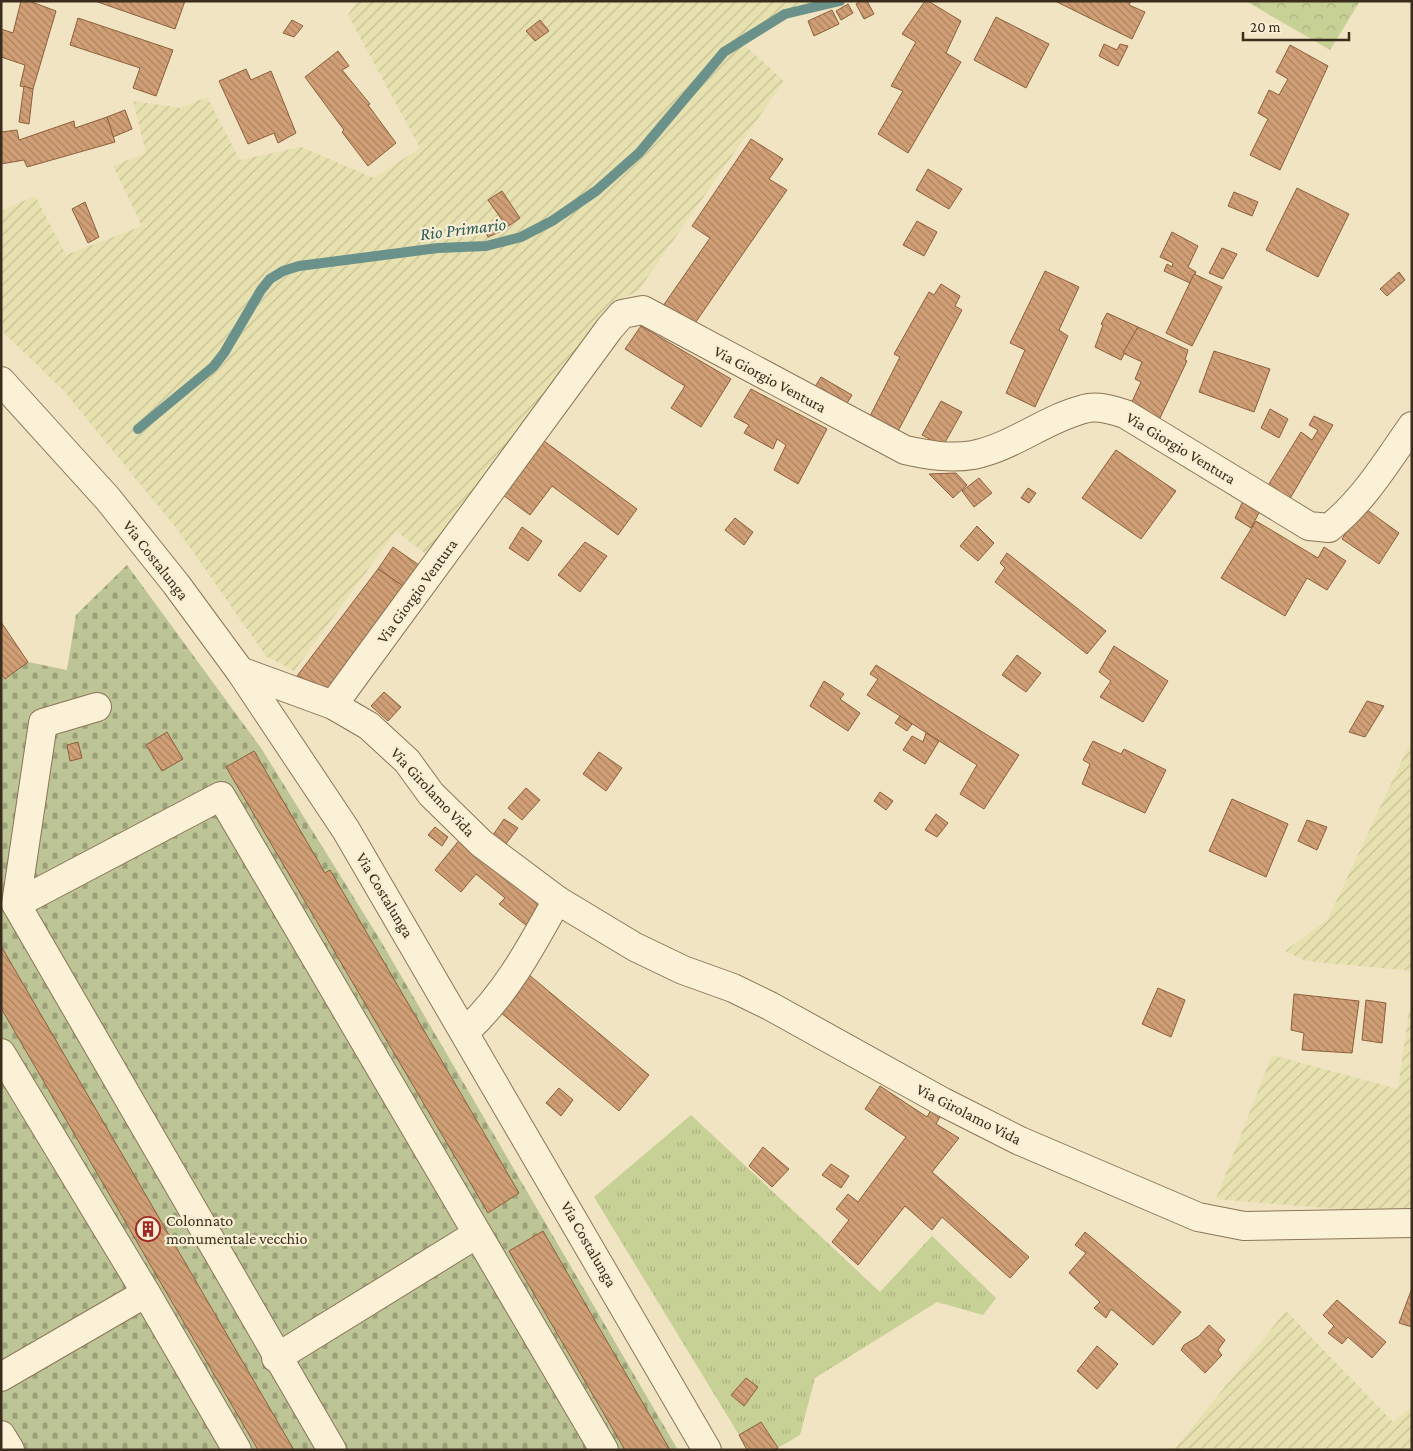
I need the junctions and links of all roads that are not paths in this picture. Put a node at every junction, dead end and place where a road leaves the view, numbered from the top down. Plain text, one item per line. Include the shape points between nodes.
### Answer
1 (1, 381) edge
2 (1412, 426) edge
3 (240, 671) junction
4 (333, 705) junction
5 (97, 706) dead end
6 (557, 900) junction
7 (16, 904) junction
8 (466, 1032) junction
9 (1, 1053) edge
10 (1412, 1223) edge
11 (477, 1234) junction
12 (146, 1293) junction
13 (276, 1358) junction
14 (1, 1377) edge
15 (1, 1435) edge
16 (10, 1450) edge
17 (237, 1450) edge
18 (332, 1450) edge
19 (604, 1450) edge
20 (707, 1450) edge

1 - 3 street, Via Costalunga via 108,499
2 - 4 street, Via Giorgio Ventura via 1349,512 1329,528 1309,526 1125,414 1110,409 1085,408 1009,443 973,455 936,457 905,450 643,310 622,314
3 - 4 street
3 - 8 street, Via Costalunga via 346,830
4 - 6 street, Via Girolamo Vida via 369,726 407,761 430,794 481,842
5 - 7 street via 43,723
6 - 8 street via 506,987
6 - 10 street, Via Girolamo Vida via 635,947 770,1006 1020,1141 1198,1218 1244,1226
7 - 11 street via 221,796
7 - 13 street
8 - 20 street, Via Costalunga
9 - 12 street
11 - 13 street
11 - 19 street
12 - 14 street
12 - 17 street
13 - 18 street
15 - 16 street

